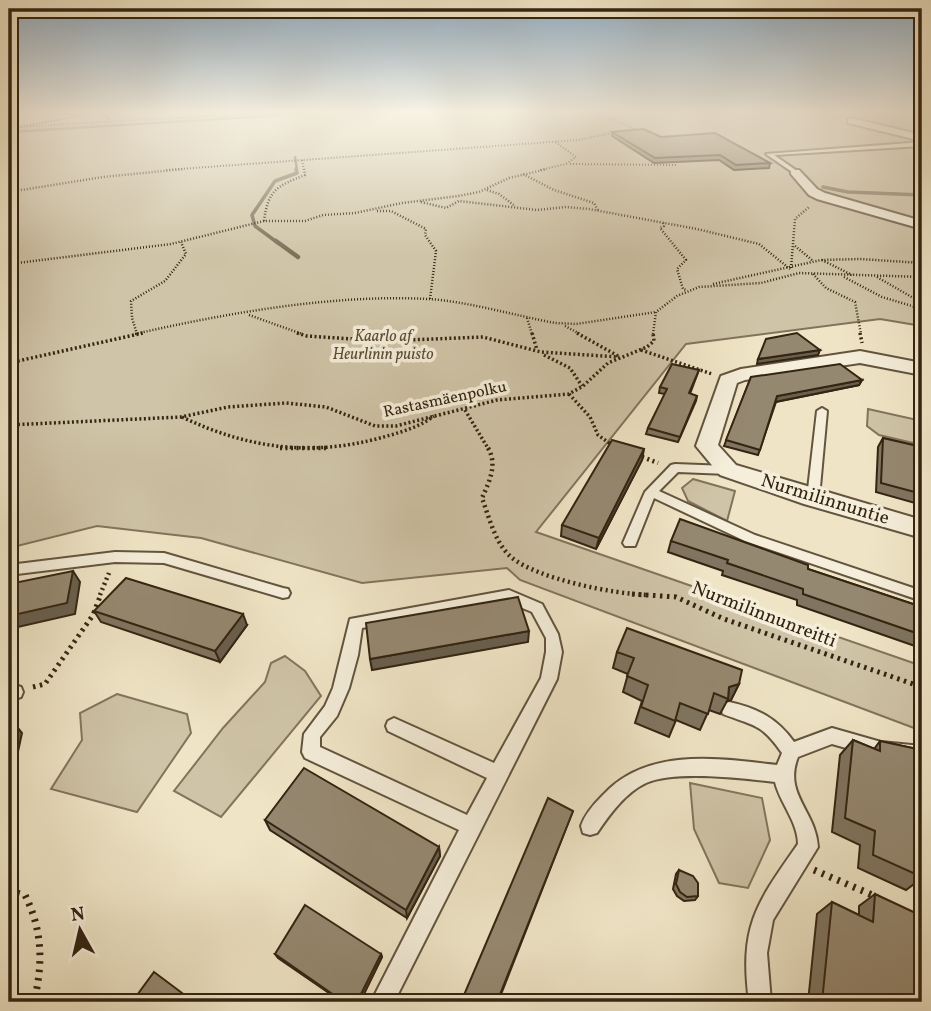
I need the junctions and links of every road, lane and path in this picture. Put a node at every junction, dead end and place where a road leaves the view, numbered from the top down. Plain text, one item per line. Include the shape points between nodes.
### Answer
1 (313, 159) edge
2 (573, 159) edge
3 (776, 159) edge
4 (302, 160) junction
5 (566, 164) junction
6 (677, 165) edge
7 (795, 172) joint
8 (523, 174) junction
9 (486, 189) junction
10 (9, 192) edge
11 (813, 192) junction
12 (409, 202) junction
13 (516, 206) junction
14 (371, 210) junction
15 (598, 210) junction
16 (264, 221) junction
17 (662, 222) junction
18 (922, 225) edge
19 (181, 242) junction
20 (795, 245) junction
21 (821, 260) junction
22 (813, 261) junction
23 (922, 263) edge
24 (9, 264) edge
25 (790, 272) junction
26 (812, 273) junction
27 (843, 276) junction
28 (877, 276) junction
29 (857, 277) junction
30 (922, 277) edge
31 (699, 287) junction
32 (687, 290) junction
33 (430, 299) junction
34 (922, 303) edge
35 (922, 309) edge
36 (656, 312) junction
37 (246, 314) junction
38 (527, 318) junction
39 (561, 324) junction
40 (138, 334) junction
41 (640, 349) junction
42 (541, 352) junction
43 (620, 357) junction
44 (865, 358) junction
45 (9, 363) edge
46 (922, 369) edge
47 (730, 379) junction
48 (583, 386) junction
49 (569, 394) junction
50 (465, 410) junction
51 (822, 411) dead end
52 (434, 416) junction
53 (181, 417) junction
54 (9, 425) edge
55 (618, 449) edge
56 (629, 453) edge
57 (675, 468) junction
58 (728, 470) junction
59 (651, 492) junction
60 (813, 498) junction
61 (922, 529) edge
62 (630, 543) dead end
63 (115, 557) junction
64 (9, 570) edge
65 (283, 593) dead end
66 (922, 596) edge
67 (922, 687) edge
68 (12, 693) edge
69 (729, 709) edge
70 (394, 726) dead end
71 (791, 751) junction
72 (922, 754) edge
73 (498, 774) junction
74 (783, 774) junction
75 (590, 826) dead end
76 (471, 827) junction
77 (797, 863) junction
78 (9, 891) edge
79 (885, 901) edge
80 (34, 1002) edge
81 (382, 1002) edge
82 (760, 1002) edge

1 - 4 path
2 - 5 path
3 - 7 lane
4 - 10 path via 145,173
4 - 16 path via 305,175 286,181 273,194 264,209
5 - 6 path
5 - 8 path
7 - 11 street
8 - 9 path
8 - 15 path via 593,203
9 - 12 path
9 - 13 path
11 - 18 street
11 - 20 path via 813,205 795,219
12 - 13 path via 446,208 459,201
12 - 14 path
13 - 15 path
14 - 16 path
14 - 33 path via 391,211 426,229 436,251
15 - 17 path
16 - 19 path
17 - 25 path via 760,244
17 - 32 path via 666,239 680,247 687,260 677,269
19 - 24 path
19 - 40 path via 186,254 179,268 131,300 131,319
20 - 22 path
20 - 25 path
21 - 22 path
21 - 23 path
21 - 29 path
22 - 25 path
25 - 26 path
25 - 31 path
25 - 31 path via 761,283
26 - 27 path
26 - 44 path via 826,288 855,302
27 - 29 path
27 - 35 path via 882,297
28 - 29 path
28 - 30 path
28 - 34 path
31 - 32 path
32 - 36 path
33 - 37 path via 337,300
33 - 38 path
36 - 39 path
36 - 41 path via 654,341
37 - 40 path
37 - 42 path via 307,336 383,341 483,337
38 - 39 path
38 - 42 path via 534,347
39 - 43 path
40 - 45 path
41 - 43 path, Rastasmäenpolku
41 - 47 path
42 - 43 path
42 - 48 path via 570,368
43 - 48 path, Rastasmäenpolku
44 - 46 street
44 - 47 street
47 - 58 street via 707,446
48 - 49 path, Rastasmäenpolku
49 - 50 path, Rastasmäenpolku via 507,399
49 - 55 path via 590,416 598,435
50 - 52 path, Rastasmäenpolku
50 - 67 path, Nurmilinnunreitti via 492,455 492,475 482,498 496,535 512,557 560,582 676,597 724,619
51 - 60 lane
52 - 53 path, Rastasmäenpolku via 385,427 326,407 286,403 228,407
52 - 53 path via 424,424 364,443 313,452 247,444
53 - 54 path, Rastasmäenpolku
56 - 57 path
57 - 58 lane
57 - 59 lane
58 - 60 street, Nurmilinnuntie
59 - 62 lane
59 - 66 lane via 750,538
60 - 61 street, Nurmilinnuntie
63 - 64 lane
63 - 65 lane via 164,558
63 - 68 path via 93,615 45,684
69 - 71 lane via 756,715 771,725
70 - 73 lane
71 - 72 lane via 832,736 881,750
71 - 74 lane
73 - 76 lane
73 - 76 lane via 549,679 553,638 537,608 509,596 355,622 341,688 331,711 312,734 311,752
74 - 75 lane via 706,768 641,775 607,800
74 - 77 lane via 809,838
76 - 81 lane
77 - 79 path
77 - 82 lane via 760,922 754,954
78 - 80 path via 25,895 37,917 42,970

